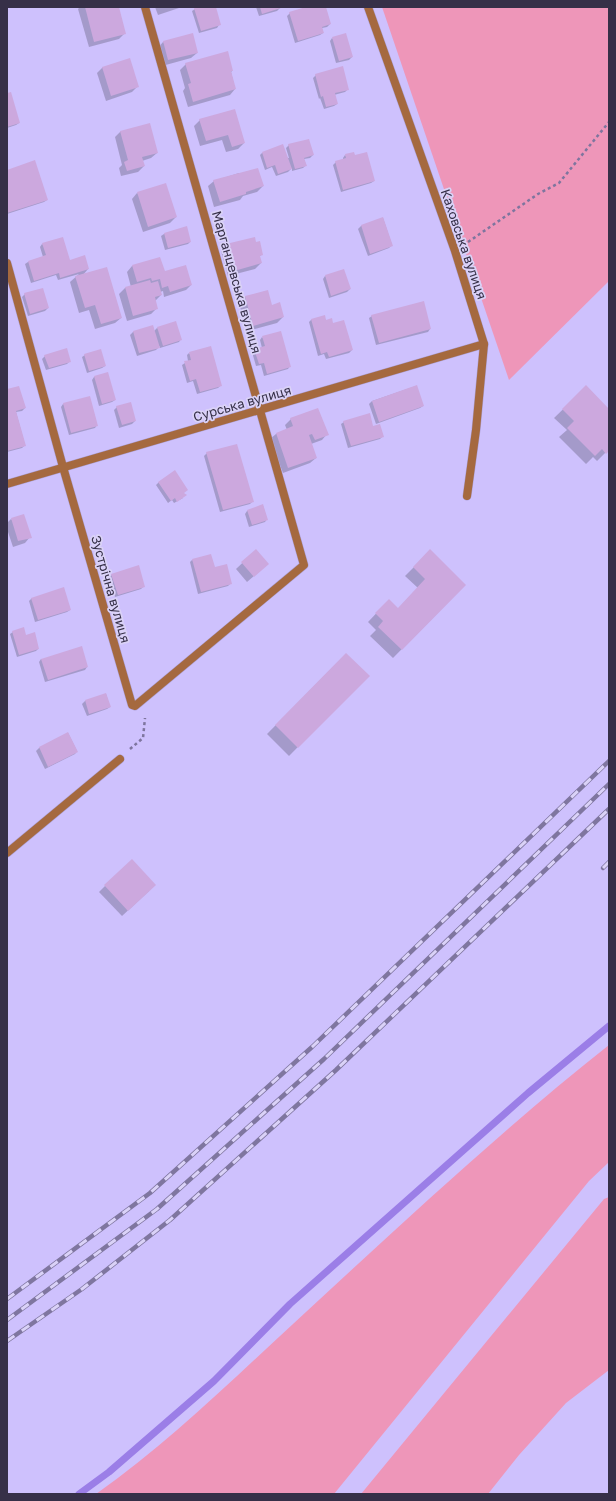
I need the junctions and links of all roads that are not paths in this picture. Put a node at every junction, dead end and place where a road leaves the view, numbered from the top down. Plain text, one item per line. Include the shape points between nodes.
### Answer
1 (145, 7) edge
2 (368, 7) edge
3 (7, 263) edge
4 (484, 344) junction
5 (261, 410) junction
6 (63, 467) junction
7 (7, 484) edge
8 (467, 496) dead end
9 (304, 565) joint
10 (120, 759) road end
11 (7, 853) edge

1 - 5 street, Марганцевська вулиця
2 - 4 street, Каховська вулиця via 455,252
3 - 6 street, Зустрічна вулиця
4 - 5 street, Сурська вулиця
4 - 8 street, Каховська вулиця
5 - 6 street, Сурська вулиця
5 - 9 street, Марганцевська вулиця
6 - 7 street, Сурська вулиця
6 - 9 street, Зустрічна вулиця via 132,705 135,706
10 - 11 street

